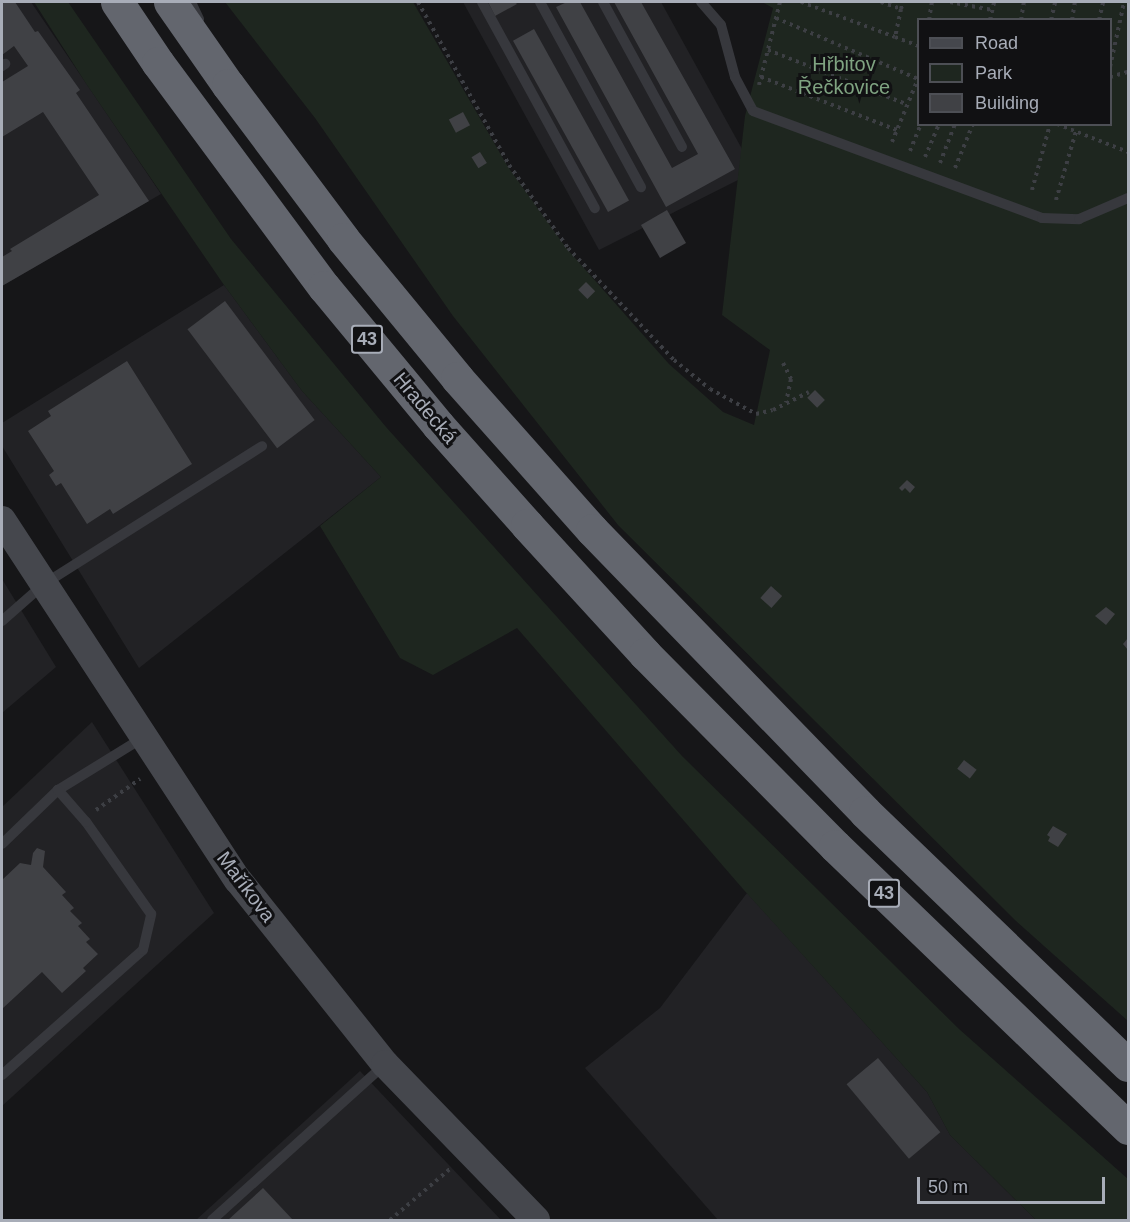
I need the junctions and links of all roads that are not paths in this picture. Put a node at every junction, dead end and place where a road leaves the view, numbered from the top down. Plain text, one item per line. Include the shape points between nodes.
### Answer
1 (117, 2) edge
2 (170, 2) edge
3 (191, 2) edge
4 (482, 2) edge
5 (540, 2) edge
6 (603, 2) edge
7 (700, 2) edge
8 (228, 85) junction
9 (682, 147) dead end
10 (641, 187) dead end
11 (1128, 198) edge
12 (595, 208) dead end
13 (262, 446) dead end
14 (2, 520) edge
15 (44, 584) junction
16 (2, 621) edge
17 (144, 736) junction
18 (58, 790) junction
19 (2, 844) edge
20 (386, 1064) junction
21 (1128, 1065) edge
22 (2, 1076) edge
23 (1128, 1128) edge
24 (212, 1221) edge
25 (536, 1221) edge

1 - 23 highway, Hradecká / 43 via 324,287 438,426 645,654 844,854
2 - 8 highway, 43
3 - 8 lane
4 - 12 lane
5 - 10 lane
6 - 9 lane
7 - 11 lane via 721,26 735,77 753,111 1042,218 1079,219
8 - 21 highway, 43 via 357,256 457,378 592,530 865,812
13 - 15 lane
14 - 15 street, Maříkova
15 - 16 lane
15 - 17 street, Maříkova
17 - 18 lane
17 - 20 street, Maříkova via 238,880
18 - 19 lane
18 - 22 lane via 151,914 143,950
20 - 24 lane
20 - 25 street, Maříkova

